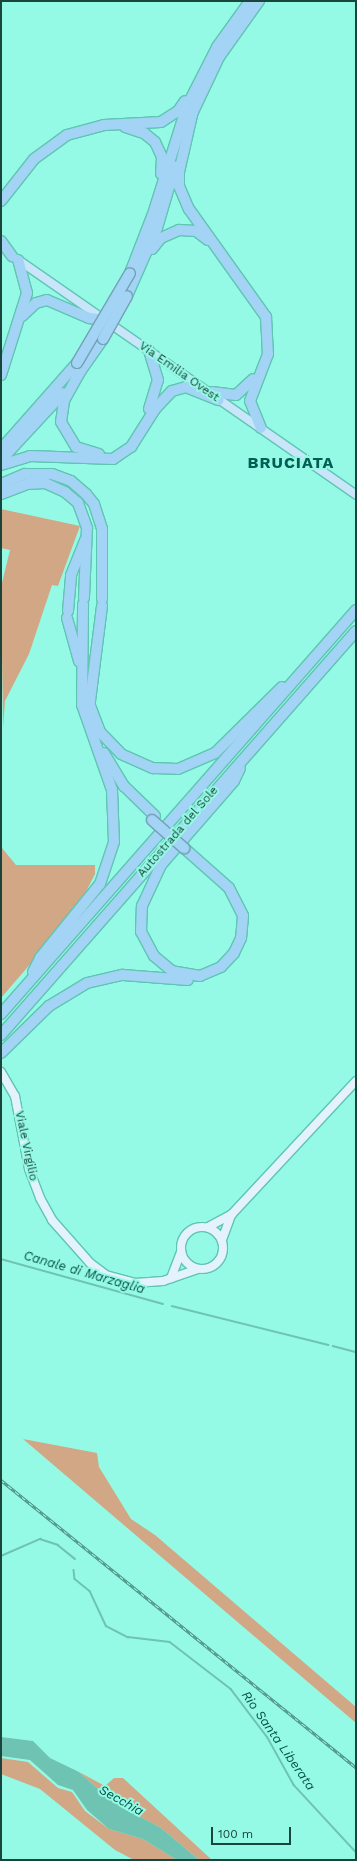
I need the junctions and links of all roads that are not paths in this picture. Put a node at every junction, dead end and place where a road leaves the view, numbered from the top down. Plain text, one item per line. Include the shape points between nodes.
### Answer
1 (250, 1) edge
2 (259, 1) edge
3 (208, 64) junction
4 (193, 111) junction
5 (117, 124) junction
6 (1, 201) edge
7 (154, 211) junction
8 (1, 241) edge
9 (1, 249) edge
10 (218, 250) junction
11 (15, 258) junction
12 (143, 263) junction
13 (133, 276) junction
14 (22, 316) junction
15 (105, 320) junction
16 (149, 350) junction
17 (263, 366) junction
18 (80, 367) junction
19 (1, 375) edge
20 (205, 390) junction
21 (219, 400) junction
22 (261, 428) junction
23 (18, 432) junction
24 (1, 441) edge
25 (1, 449) edge
26 (1, 460) edge
27 (1, 465) edge
28 (1, 484) edge
29 (1, 494) edge
30 (356, 495) edge
31 (87, 535) junction
32 (356, 610) edge
33 (356, 631) edge
34 (81, 667) junction
35 (300, 674) junction
36 (89, 703) junction
37 (98, 752) junction
38 (245, 757) junction
39 (154, 818) junction
40 (185, 846) junction
41 (25, 986) junction
42 (1, 1014) edge
43 (1, 1035) edge
44 (1, 1053) edge
45 (1, 1072) edge
46 (356, 1081) edge
47 (232, 1214) junction
48 (208, 1227) junction
49 (222, 1240) junction
50 (181, 1252) junction
51 (198, 1269) junction
52 (170, 1278) junction

1 - 3 highway
2 - 4 highway via 226,47
3 - 5 highway via 198,74 181,107 170,117 152,123
3 - 7 highway via 182,120
4 - 10 highway via 179,172 180,186 189,209
4 - 12 highway
5 - 6 highway via 82,129 57,141 30,162
5 - 7 highway via 144,133 158,148 162,167
7 - 13 highway
8 - 11 highway
9 - 11 street, Via Emilia Ovest
10 - 12 highway via 202,235 179,230 161,238
10 - 17 highway via 266,317 270,341
11 - 14 highway via 26,284
11 - 15 main road, Via Emilia Ovest
12 - 13 highway
13 - 18 highway, bridge
14 - 15 highway via 36,303 47,300 89,318
14 - 19 highway
15 - 16 main road, Via Emilia Ovest
16 - 18 highway via 158,380 152,403 128,443 110,453 97,454 80,450 63,430 62,406
16 - 20 main road, Via Emilia Ovest
17 - 20 highway via 236,395
17 - 22 highway via 250,401
18 - 23 highway
18 - 26 highway via 34,428
20 - 21 main road, Via Emilia Ovest
21 - 22 main road, Via Emilia Ovest
21 - 27 highway via 186,387 172,391 155,409 131,447 113,459 30,456
22 - 30 main road, Via Emilia Ovest
23 - 24 highway
23 - 25 highway
28 - 36 highway via 25,474 52,474 71,481 94,504 102,529 102,602
29 - 31 highway via 27,484 58,488 82,509
31 - 34 highway
31 - 34 highway via 71,575 68,615
32 - 35 highway, Autostrada del Sole
33 - 38 highway, Autostrada del Sole
34 - 37 highway via 84,716
35 - 36 highway via 270,696 215,753 178,769 153,768 121,754 100,732
35 - 41 highway, Autostrada del Sole
36 - 39 highway via 93,729 110,763 132,795
37 - 39 highway via 121,788
37 - 41 highway via 114,804 115,833 109,863 94,892 40,958
38 - 40 highway via 234,781 161,865 142,906 142,932 154,956 172,971 200,976 221,967 234,953 241,938 243,916 229,888
38 - 43 highway, Autostrada del Sole
39 - 40 highway
40 - 44 highway via 227,880 242,900 246,932 234,960 219,973 203,979 123,975 73,989 38,1015
41 - 42 highway, Autostrada del Sole
45 - 52 street, Viale Virgilio via 15,1096 32,1178 52,1220 90,1263 106,1275 135,1283
46 - 47 street
47 - 48 street
47 - 49 street
48 - 49 street
48 - 50 street via 189,1231 182,1240
49 - 51 street via 218,1262 211,1267
50 - 51 street via 185,1261
50 - 52 street
51 - 52 street, Viale Virgilio

